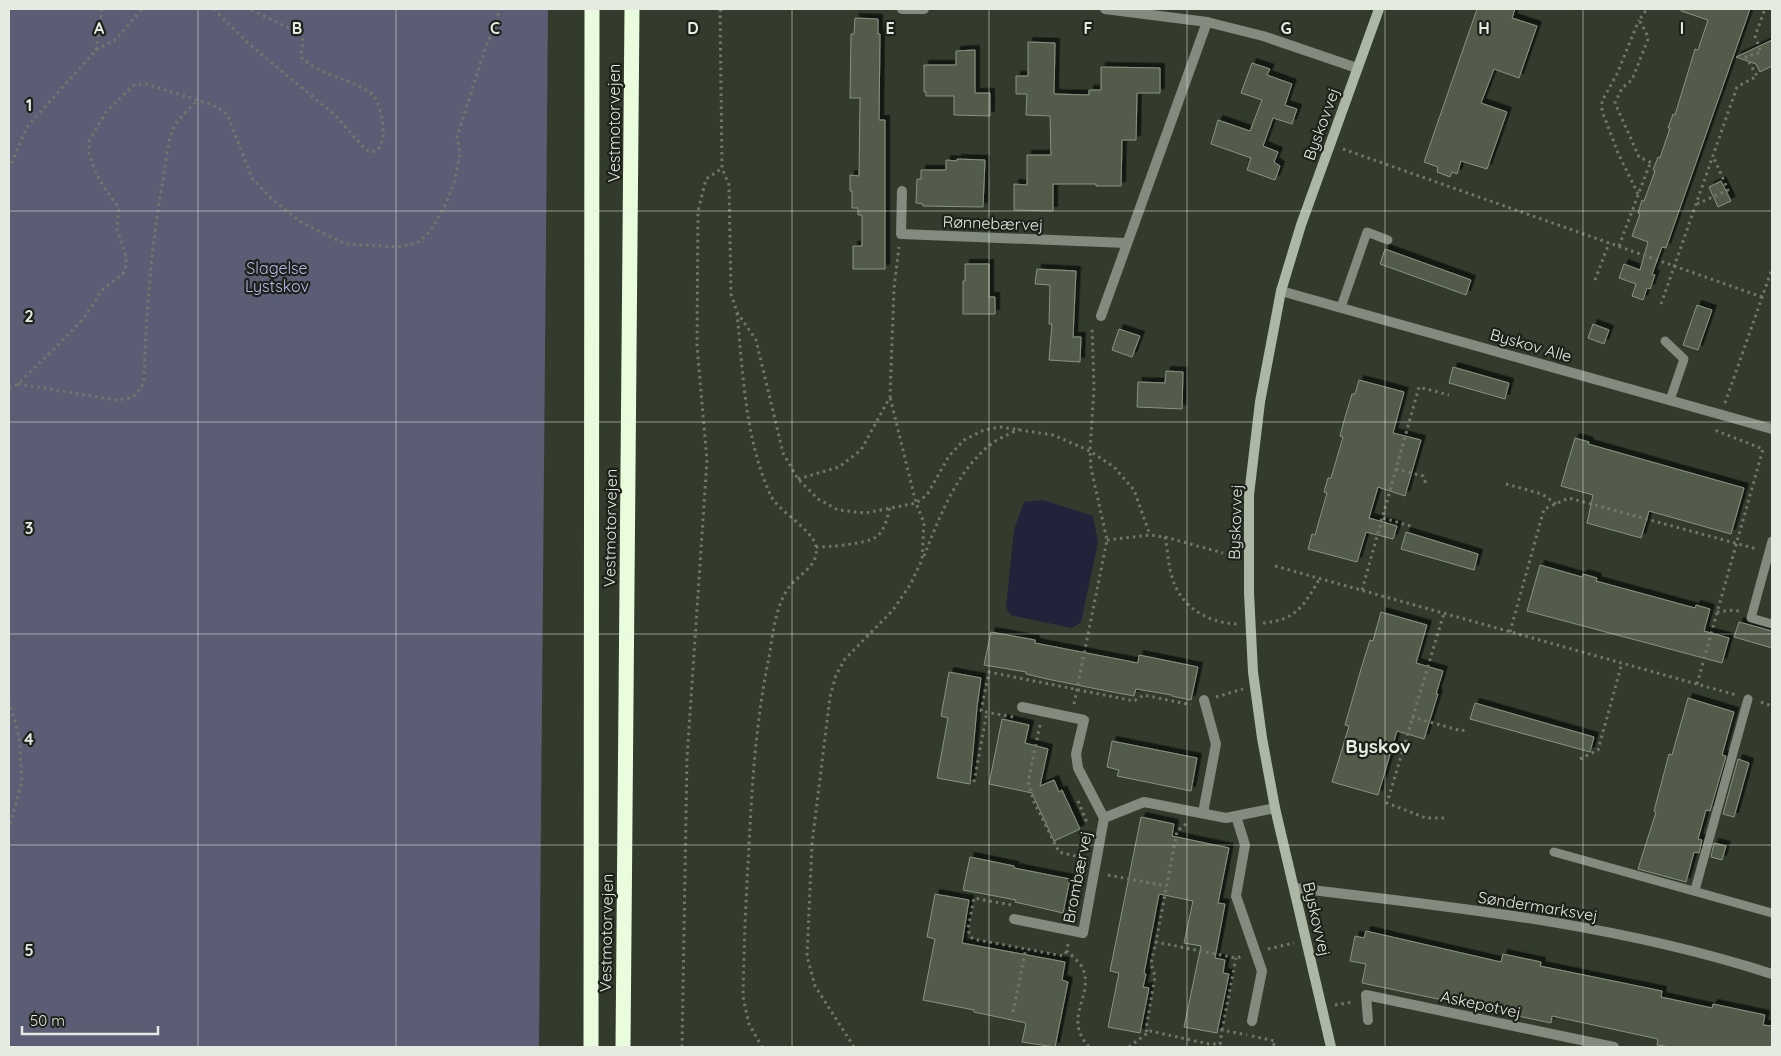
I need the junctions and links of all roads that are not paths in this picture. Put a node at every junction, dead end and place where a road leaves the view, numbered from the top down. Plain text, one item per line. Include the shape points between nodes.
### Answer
1 (592, 9) edge
2 (632, 9) edge
3 (902, 9) edge
4 (924, 9) edge
5 (1106, 9) edge
6 (1378, 9) edge
7 (1207, 22) junction
8 (1357, 68) junction
9 (902, 191) dead end
10 (1388, 240) dead end
11 (1127, 243) junction
12 (1281, 291) junction
13 (1341, 307) junction
14 (1101, 316) road end
15 (1665, 341) dead end
16 (1670, 400) junction
17 (1772, 430) edge
18 (1772, 541) edge
19 (1767, 576) edge
20 (1772, 624) edge
21 (1748, 699) dead end
22 (1204, 700) road end
23 (1022, 707) dead end
24 (1275, 808) junction
25 (1203, 813) junction
26 (1236, 816) junction
27 (1104, 818) junction
28 (1554, 852) dead end
29 (1295, 888) junction
30 (1695, 890) junction
31 (1772, 913) edge
32 (1014, 919) dead end
33 (1772, 974) edge
34 (1368, 1020) dead end
35 (1252, 1021) road end
36 (591, 1047) edge
37 (622, 1047) edge
38 (1331, 1047) edge
39 (1614, 1047) edge

1 - 36 highway, Vestmotorvejen
2 - 37 highway, Vestmotorvejen
3 - 4 street
5 - 7 street
6 - 8 main road, Byskovvej
7 - 8 street via 1262,36
7 - 11 street
8 - 12 main road, Byskovvej
9 - 11 street, Rønnebærvej via 901,234
10 - 13 lane via 1367,232
11 - 14 street
12 - 13 street, Byskov Alle
12 - 24 main road, Byskovvej via 1260,402 1249,495 1249,593 1255,686
13 - 16 street, Byskov Alle
15 - 16 lane via 1684,358
16 - 17 street, Byskov Alle
18 - 19 lane
19 - 20 lane via 1751,618
21 - 30 lane
22 - 25 street via 1216,744
23 - 27 street, Brombærvej via 1084,720 1076,754 1078,768
24 - 26 street, Brombærvej
24 - 29 main road, Byskovvej
25 - 26 street, Brombærvej via 1226,818
25 - 27 street, Brombærvej via 1144,802
26 - 35 street via 1245,846 1236,896 1262,971
27 - 32 street, Brombærvej via 1083,933
28 - 30 lane
29 - 33 street, Søndermarksvej via 1562,924 1656,942
29 - 38 main road, Byskovvej
30 - 31 lane
34 - 39 street, Askepotvej via 1366,995

